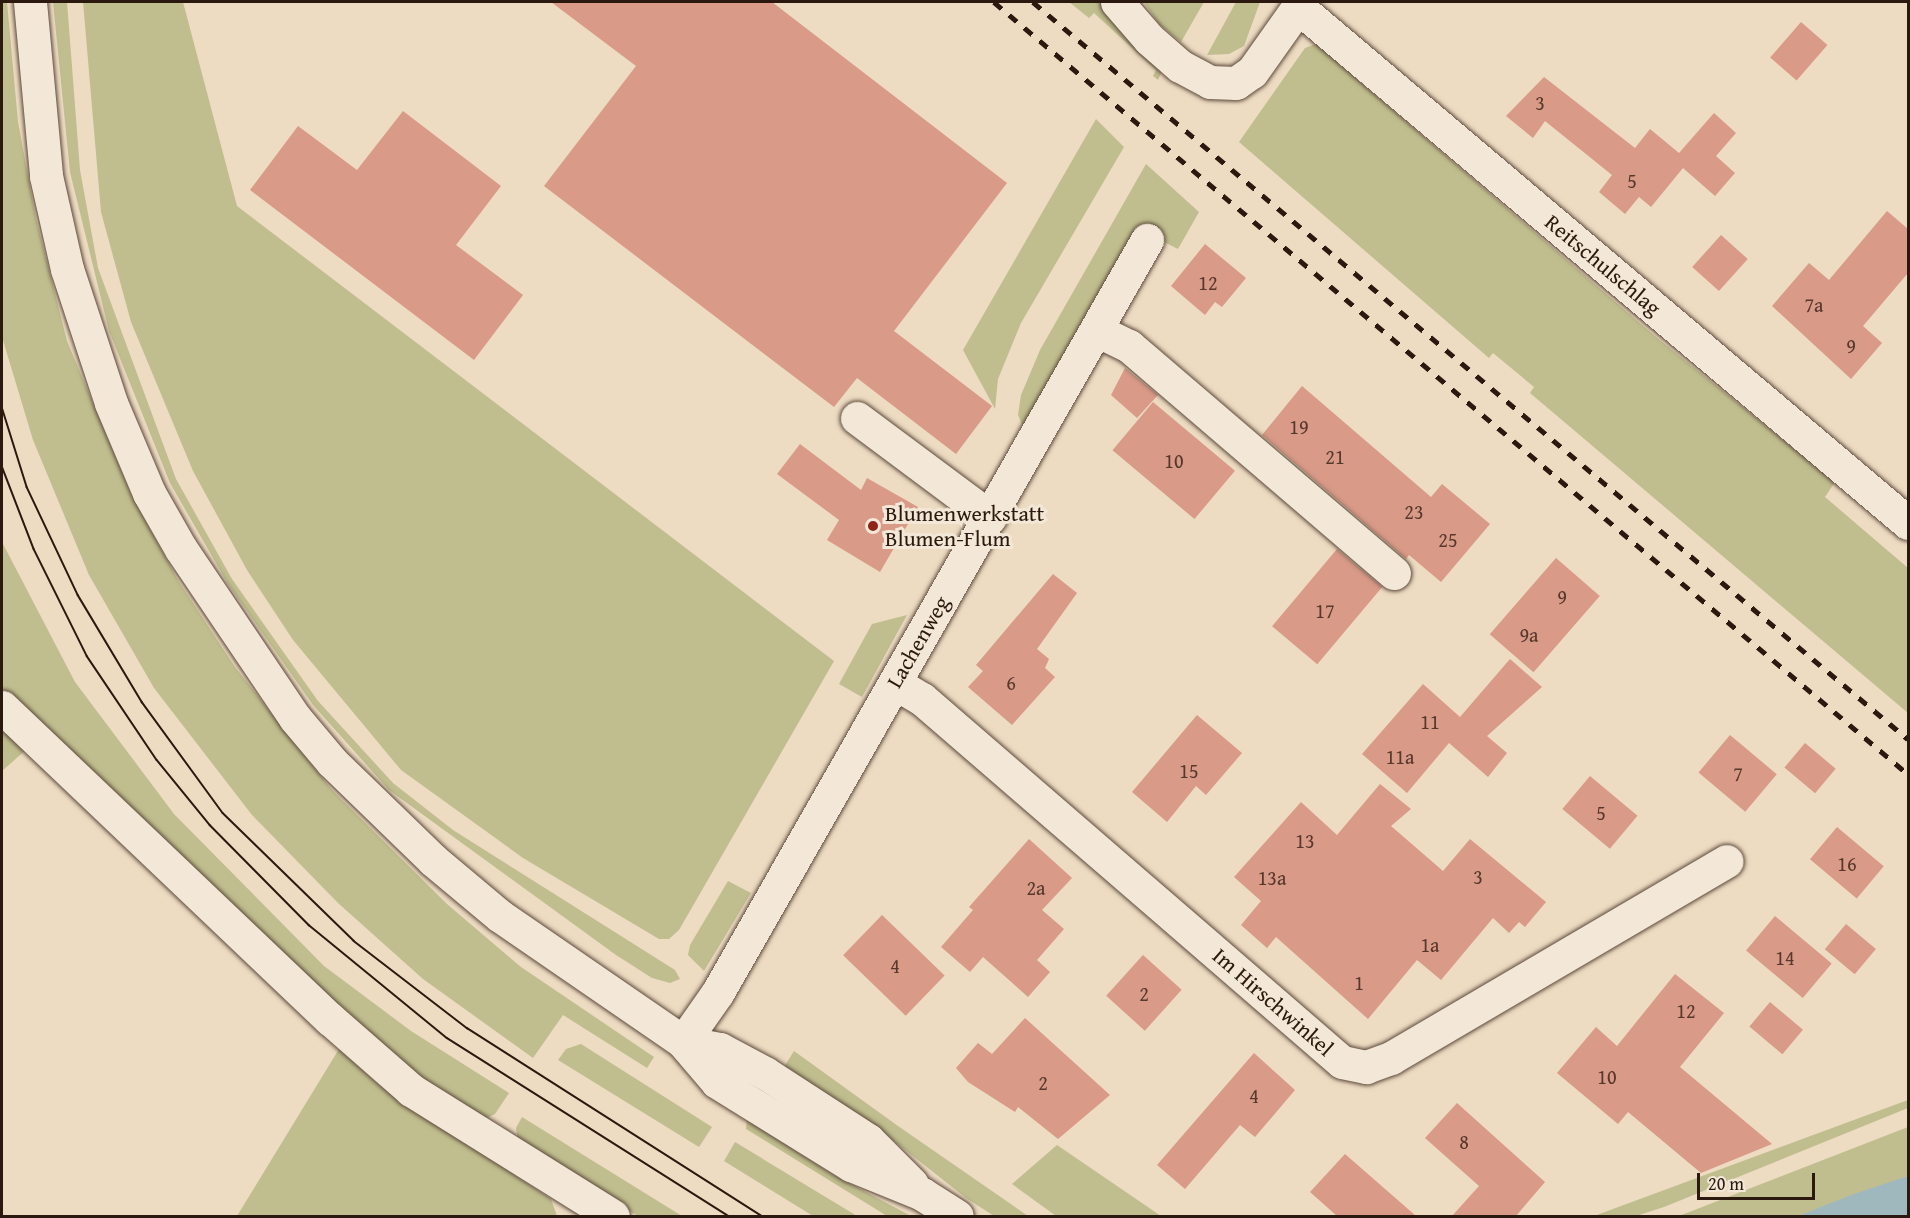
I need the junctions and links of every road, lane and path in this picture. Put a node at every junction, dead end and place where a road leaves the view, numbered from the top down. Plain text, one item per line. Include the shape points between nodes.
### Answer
1 (30, 2) edge
2 (1118, 2) edge
3 (1297, 4) edge
4 (1147, 240) dead end
5 (1096, 330) junction
6 (857, 418) dead end
7 (990, 517) junction
8 (1908, 523) edge
9 (1394, 573) dead end
10 (895, 683) junction
11 (2, 707) edge
12 (1727, 861) dead end
13 (683, 1042) junction
14 (613, 1216) edge
15 (957, 1216) edge

1 - 13 street via 46,176 74,291 111,403 149,493 198,577 295,718 378,808 500,916
2 - 3 street via 1149,39 1180,66 1210,82 1236,82 1252,72
3 - 8 street, Reitschulschlag
4 - 5 street, Lachenweg
5 - 7 street, Lachenweg
5 - 9 street via 1128,346
6 - 7 street
7 - 10 street, Lachenweg
10 - 12 street, Im Hirschwinkel via 922,699 1342,1062 1366,1067 1392,1058
10 - 13 street, Lachenweg via 718,992
11 - 14 street via 264,958 411,1090
13 - 15 street via 720,1049 765,1073 868,1140 922,1194

